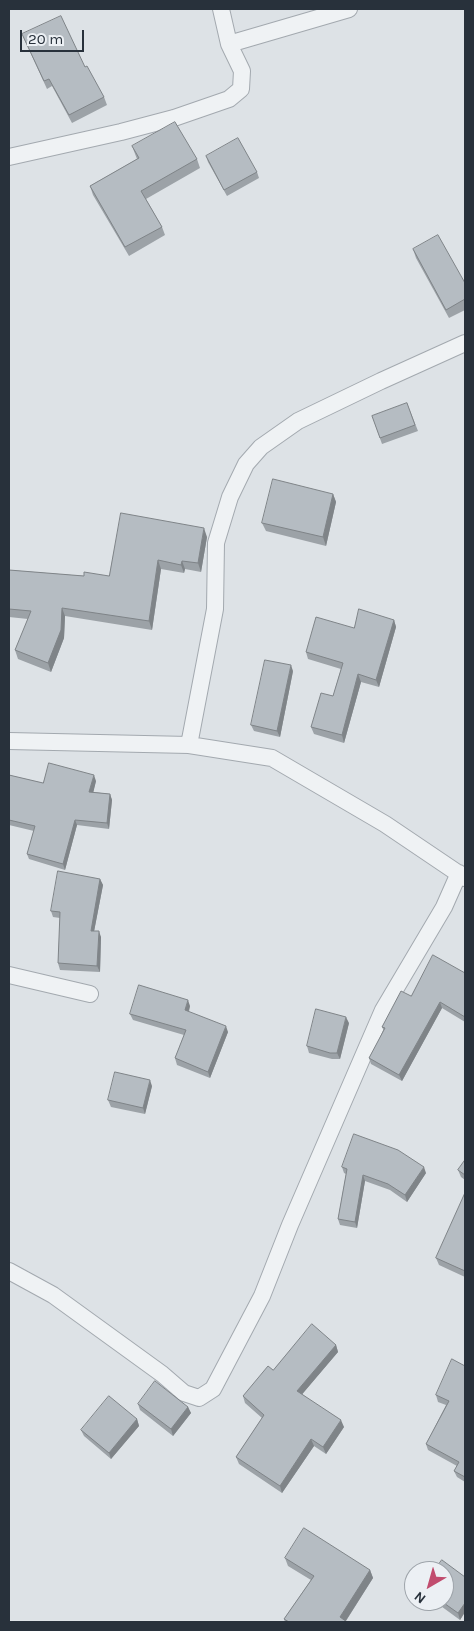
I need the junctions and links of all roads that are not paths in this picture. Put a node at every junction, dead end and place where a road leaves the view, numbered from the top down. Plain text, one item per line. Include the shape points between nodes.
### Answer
1 (221, 9) edge
2 (349, 9) edge
3 (229, 44) junction
4 (9, 157) edge
5 (465, 343) edge
6 (9, 741) edge
7 (189, 745) junction
8 (462, 875) edge
9 (9, 975) edge
10 (90, 994) dead end
11 (9, 1271) edge

1 - 3 street
2 - 3 street
3 - 4 street via 242,71 241,89 229,99 148,125
5 - 7 street via 298,421 260,447 246,464 230,497 216,543 215,610
6 - 7 street
7 - 8 street via 272,758 385,824
8 - 11 street via 383,1010 262,1296 213,1389 199,1398 184,1393 52,1295
9 - 10 street

